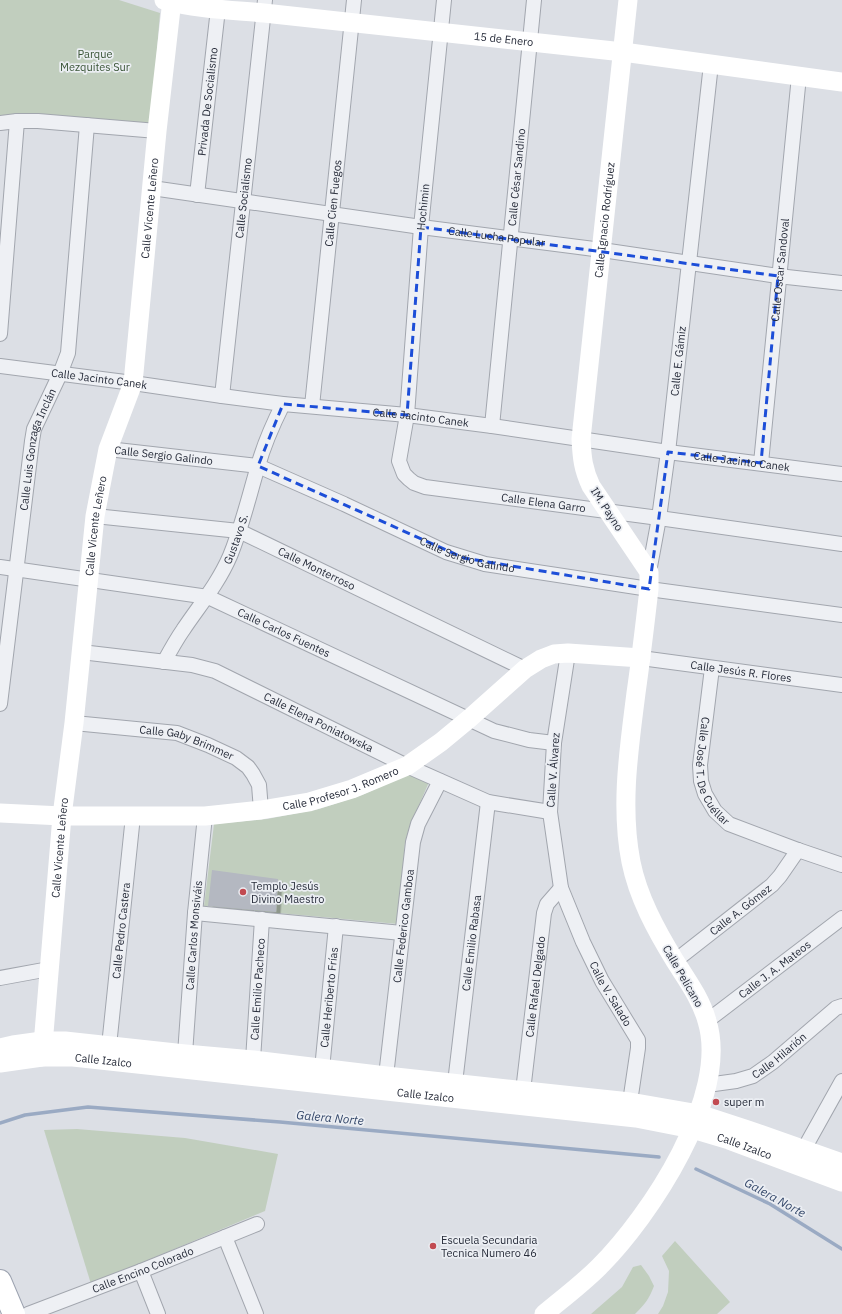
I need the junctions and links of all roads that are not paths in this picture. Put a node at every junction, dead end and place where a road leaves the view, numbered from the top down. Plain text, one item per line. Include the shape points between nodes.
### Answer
1 (354, 0) edge
2 (444, 0) edge
3 (534, 0) edge
4 (628, 0) edge
5 (169, 1) edge
6 (264, 6) edge
7 (218, 9) junction
8 (352, 22) junction
9 (442, 31) junction
10 (530, 41) junction
11 (623, 52) junction
12 (711, 64) junction
13 (799, 76) junction
14 (842, 82) edge
15 (17, 121) junction
16 (0, 123) edge
17 (87, 125) junction
18 (157, 131) junction
19 (152, 188) junction
20 (197, 195) junction
21 (243, 201) junction
22 (332, 214) junction
23 (421, 227) junction
24 (510, 239) junction
25 (602, 250) junction
26 (690, 262) junction
27 (778, 276) junction
28 (842, 283) edge
29 (0, 334) edge
30 (0, 366) edge
31 (60, 374) junction
32 (133, 383) junction
33 (222, 396) junction
34 (283, 404) junction
35 (312, 406) junction
36 (407, 415) junction
37 (492, 426) junction
38 (581, 440) junction
39 (108, 449) junction
40 (668, 452) junction
41 (761, 463) junction
42 (258, 466) junction
43 (842, 474) edge
44 (607, 511) junction
45 (95, 516) junction
46 (659, 518) junction
47 (239, 531) junction
48 (842, 544) edge
49 (0, 567) edge
50 (16, 569) junction
51 (88, 579) junction
52 (649, 580) junction
53 (208, 597) junction
54 (842, 615) edge
55 (81, 652) junction
56 (568, 653) junction
57 (641, 658) junction
58 (164, 662) junction
59 (712, 668) junction
60 (525, 669) junction
61 (842, 685) edge
62 (0, 704) edge
63 (470, 718) junction
64 (74, 723) junction
65 (554, 743) junction
66 (407, 766) junction
67 (440, 782) junction
68 (488, 802) junction
69 (261, 810) junction
70 (550, 812) junction
71 (0, 813) edge
72 (62, 816) junction
73 (133, 816) junction
74 (205, 816) junction
75 (798, 850) junction
76 (842, 865) edge
77 (561, 888) junction
78 (195, 913) junction
79 (842, 918) edge
80 (262, 919) junction
81 (336, 926) junction
82 (402, 933) junction
83 (675, 961) junction
84 (49, 969) junction
85 (0, 978) edge
86 (842, 1006) edge
87 (707, 1021) junction
88 (109, 1046) junction
89 (0, 1048) edge
90 (42, 1049) junction
91 (185, 1054) junction
92 (252, 1060) junction
93 (0, 1063) edge
94 (322, 1069) junction
95 (386, 1076) junction
96 (842, 1081) edge
97 (455, 1083) junction
98 (707, 1085) junction
99 (523, 1091) junction
100 (630, 1102) junction
101 (696, 1122) junction
102 (804, 1149) junction
103 (842, 1163) edge
104 (842, 1182) edge
105 (257, 1224) dead end
106 (225, 1238) junction
107 (141, 1271) junction
108 (0, 1281) edge
109 (14, 1314) edge
110 (28, 1314) edge
111 (158, 1314) edge
112 (256, 1314) edge
113 (544, 1314) edge

1 - 8 street, Calle Cien Fuegos
2 - 9 street, Hochimin
3 - 10 street, Calle César Sandino
4 - 11 main road, Calle Ignacio Rodríguez
5 - 7 main road, 15 de Enero
5 - 18 main road, Calle Vicente Leñero
6 - 7 main road, 15 de Enero
6 - 8 main road, 15 de Enero
6 - 21 street, Calle Socialismo
7 - 20 street, Privada De Socialismo
8 - 9 main road, 15 de Enero
8 - 22 street, Calle Cien Fuegos
9 - 10 main road, 15 de Enero
9 - 23 street, Hochimin
10 - 11 main road, 15 de Enero
10 - 24 street, Calle César Sandino
11 - 12 main road, 15 de Enero
11 - 25 main road, Calle Ignacio Rodríguez
12 - 13 main road, 15 de Enero
12 - 26 street, Calle E. Gámiz
13 - 14 main road, 15 de Enero
13 - 27 street, Calle Oscar Sandoval
15 - 16 street
15 - 17 street
15 - 29 street
17 - 18 street
17 - 31 street, Calle Luis Gonzaga Inclán via 68,353
18 - 19 main road, Calle Vicente Leñero
19 - 20 street, Calle Lucha Popular
19 - 32 main road, Calle Vicente Leñero
20 - 21 street, Calle Lucha Popular
21 - 22 street, Calle Lucha Popular
21 - 33 street, Calle Socialismo
22 - 23 street, Calle Lucha Popular
22 - 35 street, Calle Cien Fuegos
23 - 24 street, Calle Lucha Popular
23 - 36 street, Hochimin
24 - 25 street, Calle Lucha Popular
24 - 37 street, Calle César Sandino
25 - 26 street, Calle Lucha Popular
25 - 38 main road, Calle Ignacio Rodríguez
26 - 27 street, Calle Lucha Popular
26 - 40 street, Calle E. Gámiz
27 - 28 street, Calle Lucha Popular
27 - 41 street, Calle Oscar Sandoval
30 - 31 street, Calle Jacinto Canek
31 - 32 street, Calle Jacinto Canek
31 - 50 street, Calle Luis Gonzaga Inclán via 34,429
32 - 33 street, Calle Jacinto Canek
32 - 39 main road, Calle Vicente Leñero
33 - 34 street, Calle Jacinto Canek
34 - 35 street, Calle Jacinto Canek
34 - 42 street, Gustavo S.
35 - 36 street, Calle Jacinto Canek
36 - 37 street, Calle Jacinto Canek
36 - 44 street, Calle Elena Garro via 399,461 404,474 414,483 425,487
37 - 38 street, Calle Jacinto Canek
38 - 40 street, Calle Jacinto Canek
38 - 44 main road, IM. Payno via 585,473
39 - 42 street, Calle Sergio Galindo
39 - 45 main road, Calle Vicente Leñero
40 - 41 street, Calle Jacinto Canek
40 - 46 street, Calle E. Gámiz
41 - 43 street, Calle Jacinto Canek
42 - 47 street, Gustavo S.
42 - 52 street, Calle Sergio Galindo via 464,558 485,564
44 - 46 street, Calle Elena Garro
44 - 52 main road, IM. Payno
45 - 47 street, Calle Monterroso
45 - 51 main road, Calle Vicente Leñero
46 - 48 street, Calle Elena Garro
46 - 52 street, Calle E. Gámiz
47 - 53 street, Gustavo S. via 230,556
47 - 60 street, Calle Monterroso
49 - 50 street, Calle Carlos Fuentes
50 - 51 street, Calle Carlos Fuentes
50 - 62 street, Calle Luis Gonzaga Inclán
51 - 53 street, Calle Carlos Fuentes
51 - 55 main road, Calle Vicente Leñero
52 - 54 street, Calle Sergio Galindo
52 - 57 main road, Calle E. Gámiz
53 - 58 street, Gustavo S. via 182,630
53 - 63 street, Calle Carlos Fuentes
55 - 58 street, Calle Elena Poniatowska
55 - 64 main road, Calle Vicente Leñero
56 - 57 main road, Calle Profesor J. Romero
56 - 60 main road, Calle Profesor J. Romero via 554,654
56 - 65 street, Calle V. Álvarez
57 - 59 street, Calle Jesús R. Flores
57 - 83 main road, Calle Pelícano via 630,742 625,815 631,862 641,896
58 - 66 street, Calle Elena Poniatowska via 215,671
59 - 61 street, Calle Jesús R. Flores
59 - 75 street, Calle José T. De Cuéllar via 700,765 705,794 715,811 729,824
60 - 63 main road, Calle Profesor J. Romero
63 - 65 street, Calle Carlos Fuentes via 494,731 528,740
63 - 66 main road, Calle Profesor J. Romero
64 - 69 street, Calle Gaby Brimmer via 177,733 236,758 248,767 259,785
64 - 72 main road, Calle Vicente Leñero
65 - 70 street, Calle V. Álvarez
66 - 67 street, Calle Elena Poniatowska
66 - 69 main road, Calle Profesor J. Romero via 352,789 309,802
67 - 68 street, Calle Elena Poniatowska
67 - 82 street, Calle Federico Gamboa via 418,824 413,842
68 - 70 street, Calle Elena Poniatowska
68 - 97 street, Calle Emilio Rabasa
69 - 74 main road, Calle Profesor J. Romero
70 - 77 street, Calle V. Álvarez
71 - 72 main road, Calle Profesor J. Romero
72 - 73 main road, Calle Profesor J. Romero
72 - 84 main road, Calle Vicente Leñero
73 - 74 main road, Calle Profesor J. Romero
73 - 88 street, Calle Pedro Castera
74 - 78 street, Calle Carlos Monsiváis
75 - 76 street, Calle José T. De Cuéllar
75 - 83 street, Calle A. Gómez via 772,885
77 - 99 street, Calle Rafael Delgado via 547,904 544,913
77 - 100 street, Calle V. Salado via 602,981 638,1040
78 - 80 street
78 - 91 street, Calle Carlos Monsiváis
79 - 87 street, Calle J. A. Mateos
80 - 81 street
80 - 92 street, Calle Emilio Pacheco
81 - 82 street
81 - 94 street, Calle Heriberto Frías
82 - 95 street, Calle Federico Gamboa
83 - 87 main road, Calle Pelícano via 694,990
84 - 85 street
84 - 90 main road, Calle Vicente Leñero
86 - 98 street, Calle Hilarión via 836,1008 753,1076
87 - 98 main road, Calle Pelícano via 712,1047
88 - 90 main road, Calle Izalco via 65,1041
88 - 91 main road, Calle Izalco
89 - 90 main road, Calle Izalco
90 - 93 main road, Calle Izalco
90 - 101 main road, Calle Izalco via 81,1058 636,1118
91 - 92 main road, Calle Izalco
92 - 94 main road, Calle Izalco
94 - 95 main road, Calle Izalco
95 - 97 main road, Calle Izalco
96 - 102 street
97 - 99 main road, Calle Izalco
98 - 101 main road, Calle Pelícano
99 - 100 main road, Calle Izalco
100 - 101 main road, Calle Izalco
101 - 102 main road, Calle Izalco
101 - 104 main road, Calle Izalco via 729,1140
101 - 113 main road, Calle Pelícano via 666,1180 629,1232 599,1267
102 - 103 main road, Calle Izalco
105 - 106 street, Calle Encino Colorado
106 - 107 street, Calle Encino Colorado
106 - 112 street
107 - 110 street, Calle Encino Colorado
107 - 111 street
108 - 109 main road

